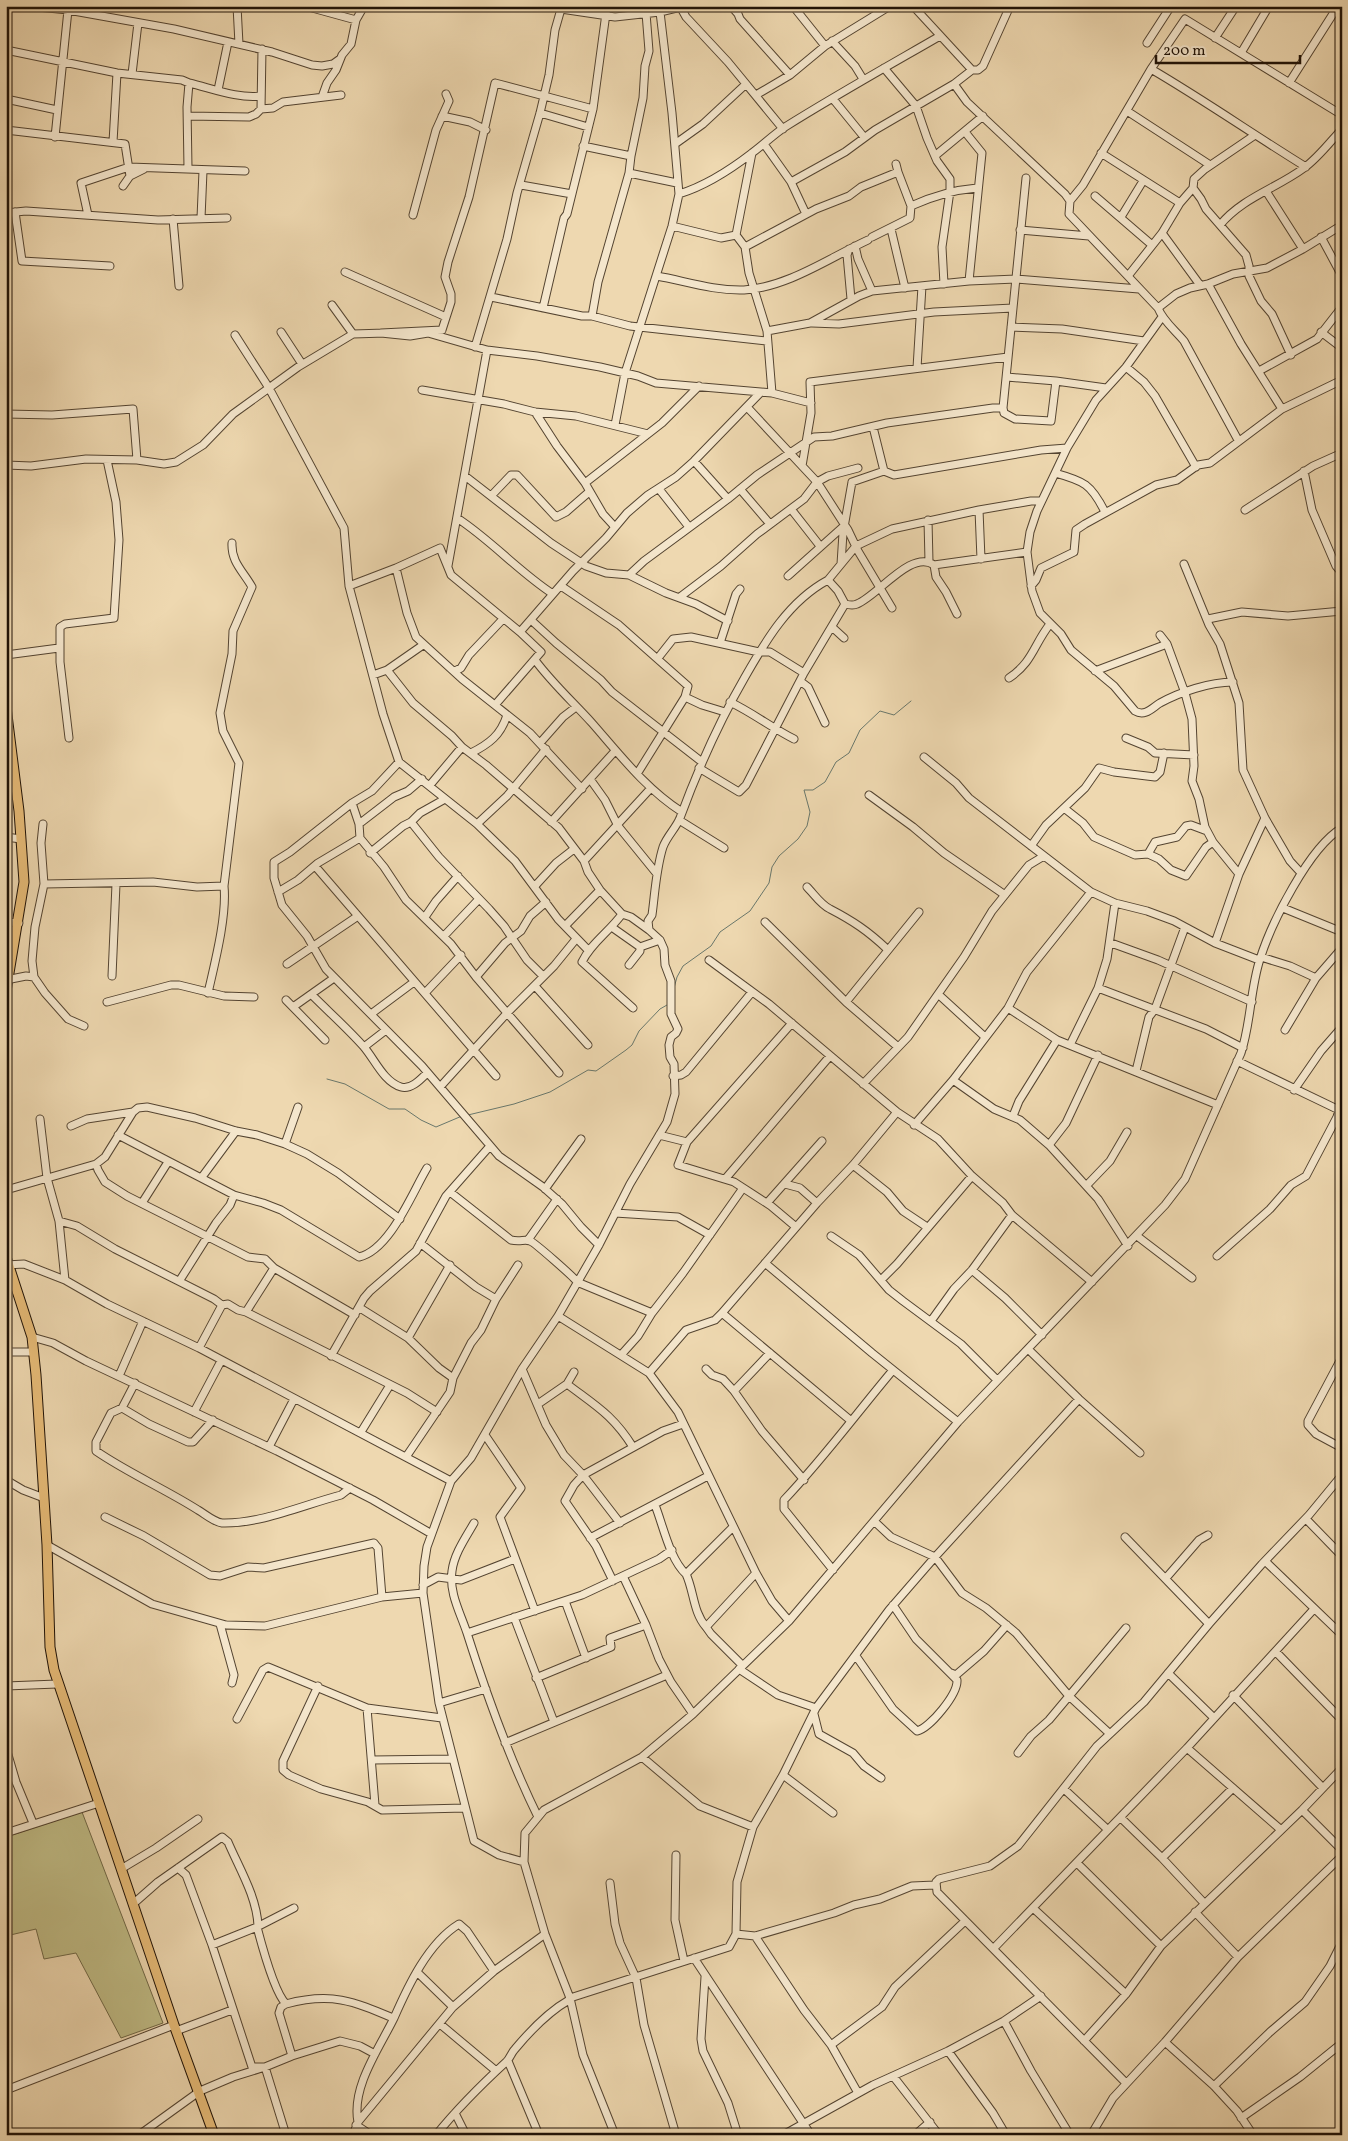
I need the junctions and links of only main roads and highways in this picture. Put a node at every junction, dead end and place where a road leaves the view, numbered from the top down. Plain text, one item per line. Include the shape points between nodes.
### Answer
1 (6, 707) edge
2 (8, 735) edge
3 (7, 980) edge
4 (6, 991) edge
5 (7, 1262) edge
6 (214, 2135) edge

1 - 2 main road
2 - 3 main road via 22,839 24,882
3 - 4 main road
5 - 6 main road via 34,1352 47,1545 50,1647 57,1684

